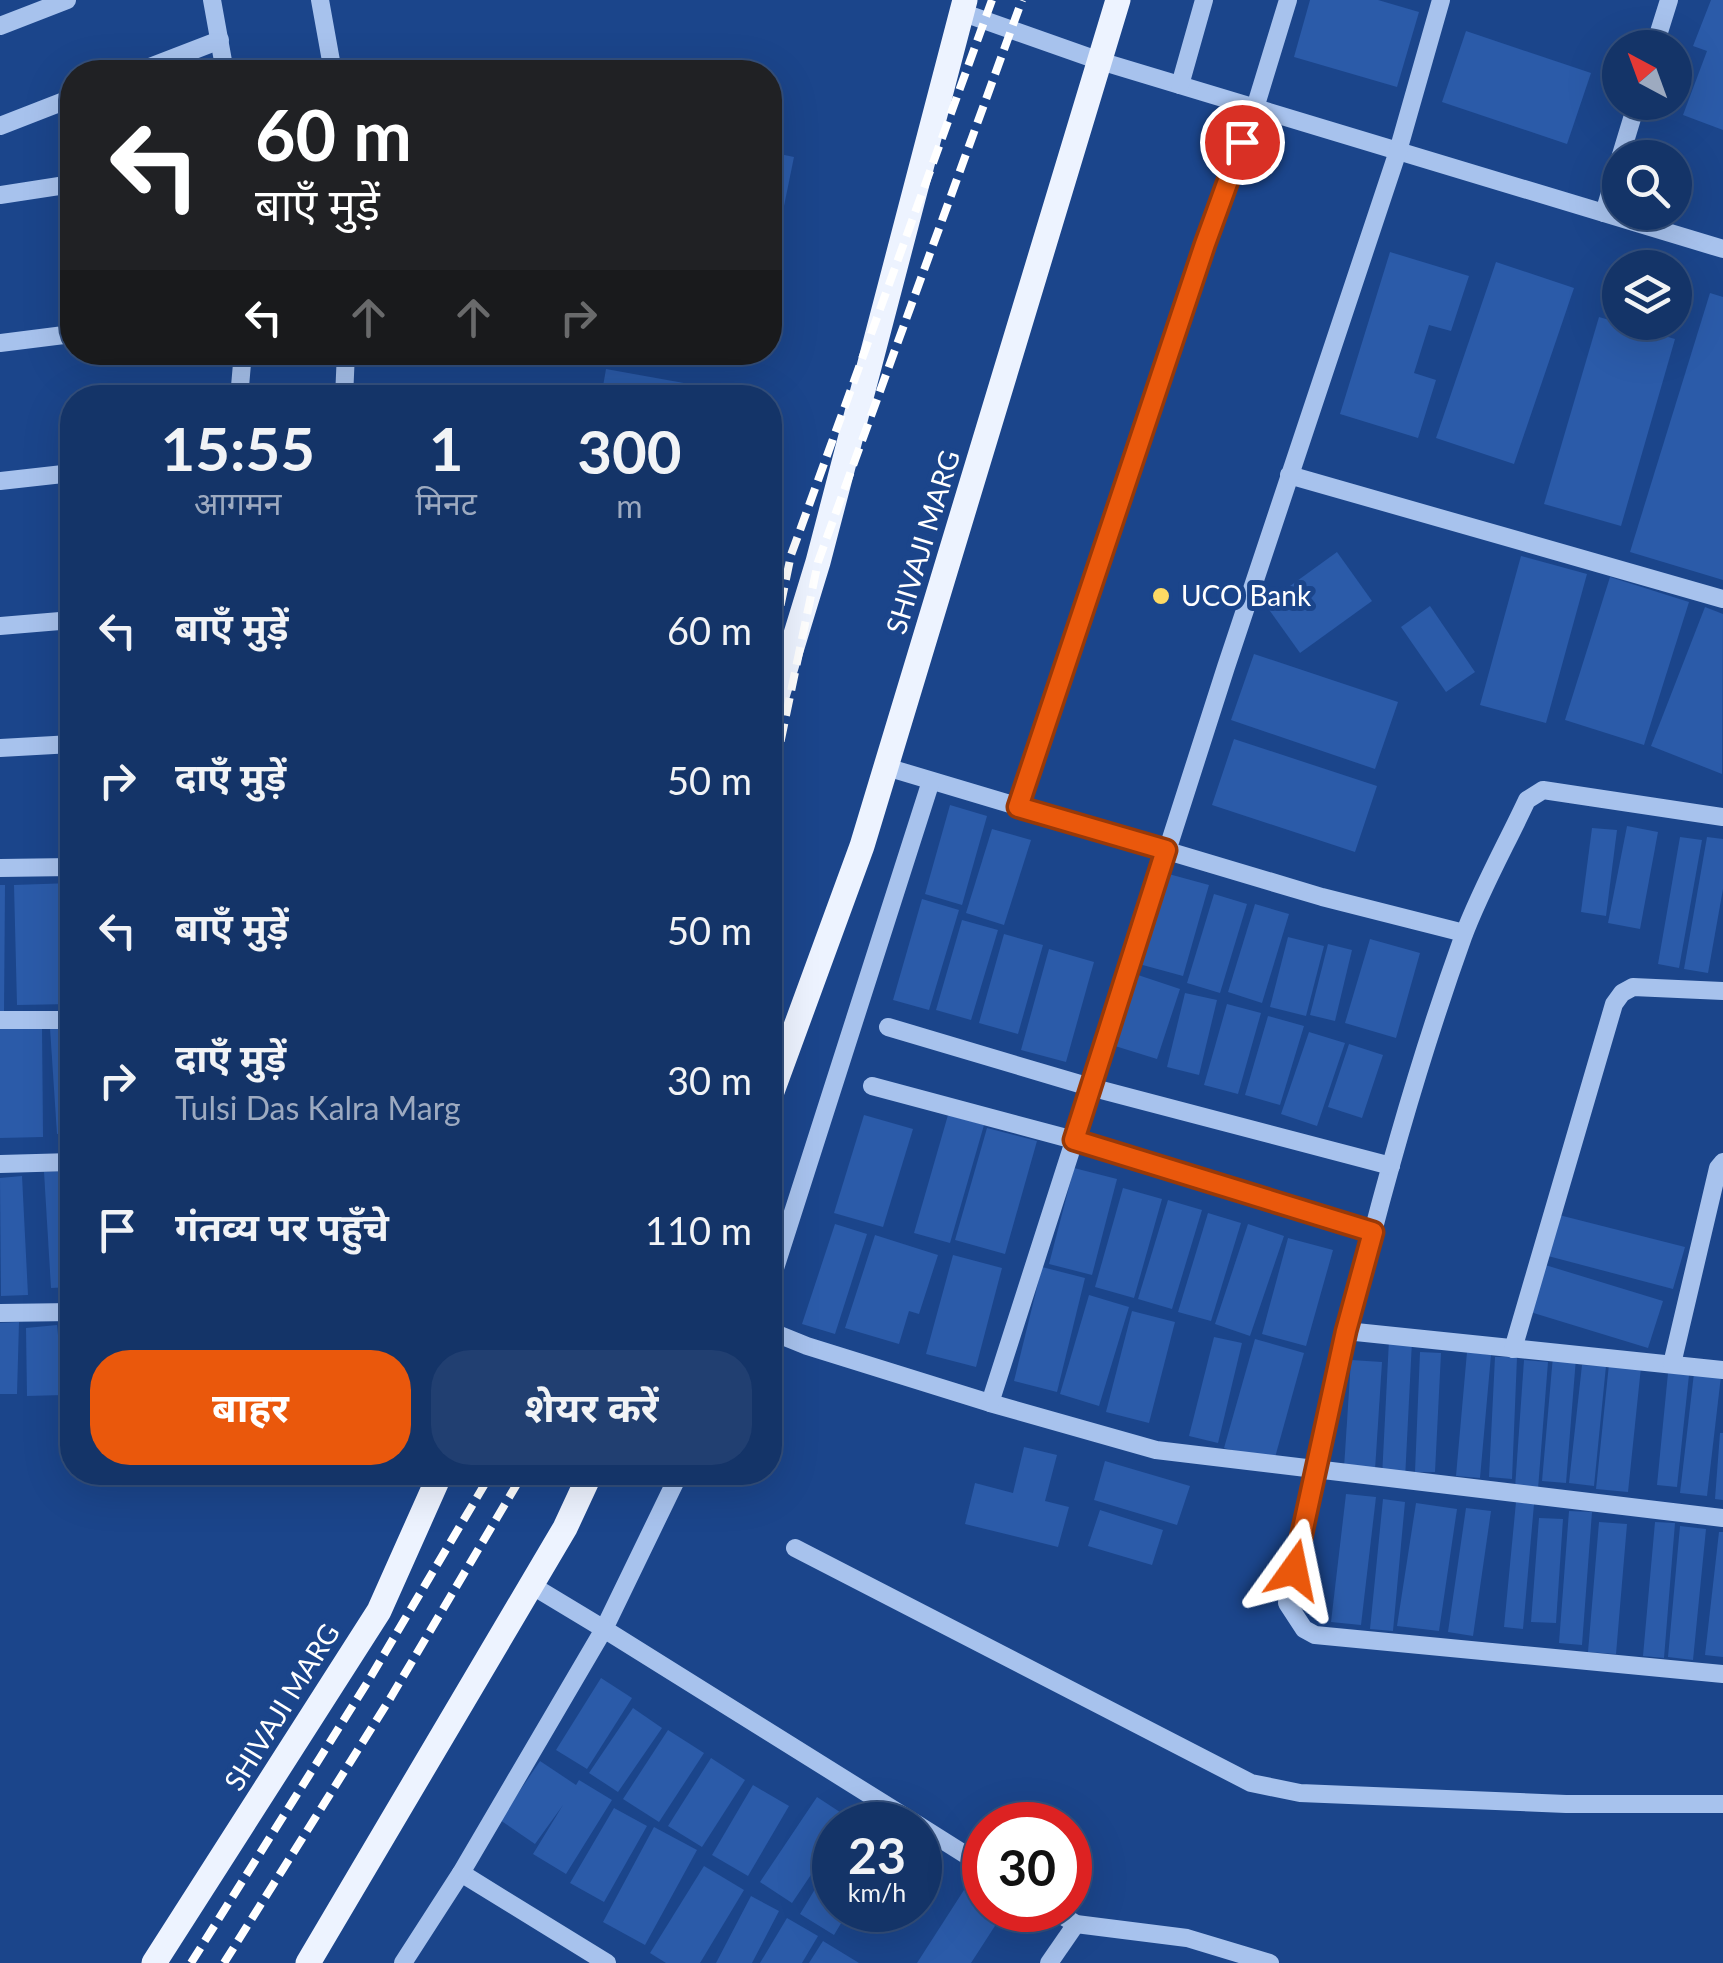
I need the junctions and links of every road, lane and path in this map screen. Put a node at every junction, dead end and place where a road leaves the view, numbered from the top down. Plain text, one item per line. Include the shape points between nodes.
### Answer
1 (67, 0) edge
2 (212, 0) edge
3 (320, 0) edge
4 (1118, 0) edge
5 (1204, 0) edge
6 (1288, 0) edge
7 (1440, 0) edge
8 (1669, 0) edge
9 (963, 6) edge
10 (0, 26) edge
11 (1660, 30) edge
12 (220, 40) junction
13 (169, 60) edge
14 (223, 60) edge
15 (331, 60) edge
16 (1100, 61) junction
17 (1180, 85) junction
18 (60, 103) edge
19 (1255, 108) junction
20 (0, 126) edge
21 (1398, 151) junction
22 (60, 186) edge
23 (0, 196) edge
24 (1602, 212) edge
25 (1660, 230) edge
26 (1723, 249) edge
27 (60, 336) edge
28 (0, 343) edge
29 (60, 474) edge
30 (1289, 475) junction
31 (0, 481) edge
32 (1723, 600) edge
33 (60, 621) edge
34 (0, 626) edge
35 (782, 680) edge
36 (60, 745) edge
37 (0, 748) edge
38 (886, 767) junction
39 (931, 781) junction
40 (1018, 807) junction
41 (1723, 817) edge
42 (1166, 850) junction
43 (60, 867) edge
44 (0, 868) edge
45 (1464, 934) junction
46 (1723, 991) edge
47 (0, 1020) edge
48 (60, 1020) edge
49 (888, 1027) dead end
50 (782, 1064) edge
51 (872, 1086) dead end
52 (1090, 1087) junction
53 (1074, 1140) junction
54 (60, 1162) edge
55 (1723, 1162) edge
56 (0, 1164) edge
57 (1391, 1166) junction
58 (1373, 1232) junction
59 (782, 1247) edge
60 (0, 1312) edge
61 (60, 1312) edge
62 (1346, 1331) junction
63 (782, 1336) edge
64 (1513, 1348) junction
65 (1672, 1364) junction
66 (1723, 1370) edge
67 (990, 1403) junction
68 (1316, 1470) junction
69 (435, 1485) edge
70 (586, 1485) edge
71 (674, 1485) edge
72 (1723, 1518) edge
73 (796, 1548) dead end
74 (531, 1585) junction
75 (604, 1629) junction
76 (1723, 1674) edge
77 (881, 1802) edge
78 (1723, 1804) edge
79 (461, 1873) junction
80 (1092, 1926) edge
81 (1070, 1932) edge
82 (154, 1963) edge
83 (308, 1963) edge
84 (403, 1963) edge
85 (607, 1963) edge
86 (1049, 1963) edge
87 (1270, 1963) edge

1 - 10 street
2 - 12 street
3 - 15 street
4 - 16 main road, SHIVAJI MARG
5 - 17 street
6 - 19 street
7 - 21 street
8 - 11 street
9 - 16 street
9 - 35 main road
12 - 13 street
12 - 14 street
16 - 17 street
16 - 38 main road, SHIVAJI MARG
17 - 19 street
18 - 20 street
19 - 21 street
19 - 40 street
21 - 24 street
21 - 30 street
22 - 23 street
25 - 26 street
27 - 28 street
29 - 31 street
30 - 32 street
30 - 42 street
33 - 34 street
36 - 37 street
38 - 39 street
38 - 50 main road, SHIVAJI MARG
39 - 40 street
39 - 59 street
40 - 42 street
41 - 45 street via 1543,790 1534,794
42 - 45 street
42 - 52 street
43 - 44 street
45 - 57 street
46 - 64 street via 1633,987 1614,1004
47 - 48 street
49 - 52 street
51 - 53 street
52 - 53 street
52 - 57 street
53 - 58 street
53 - 67 street
54 - 56 street
55 - 65 street
57 - 58 street
58 - 62 street
60 - 61 street
62 - 64 street
62 - 68 street
63 - 67 street
64 - 65 street
65 - 66 street
67 - 68 street via 1156,1450
68 - 72 street
68 - 76 street via 1287,1603 1304,1629
69 - 82 main road, SHIVAJI MARG via 379,1611
70 - 74 main road
71 - 75 street
73 - 78 street via 1252,1783 1300,1793
74 - 75 street
74 - 83 main road
75 - 77 street
75 - 79 street
79 - 84 street
79 - 85 street
80 - 87 street via 1187,1938
81 - 86 street

